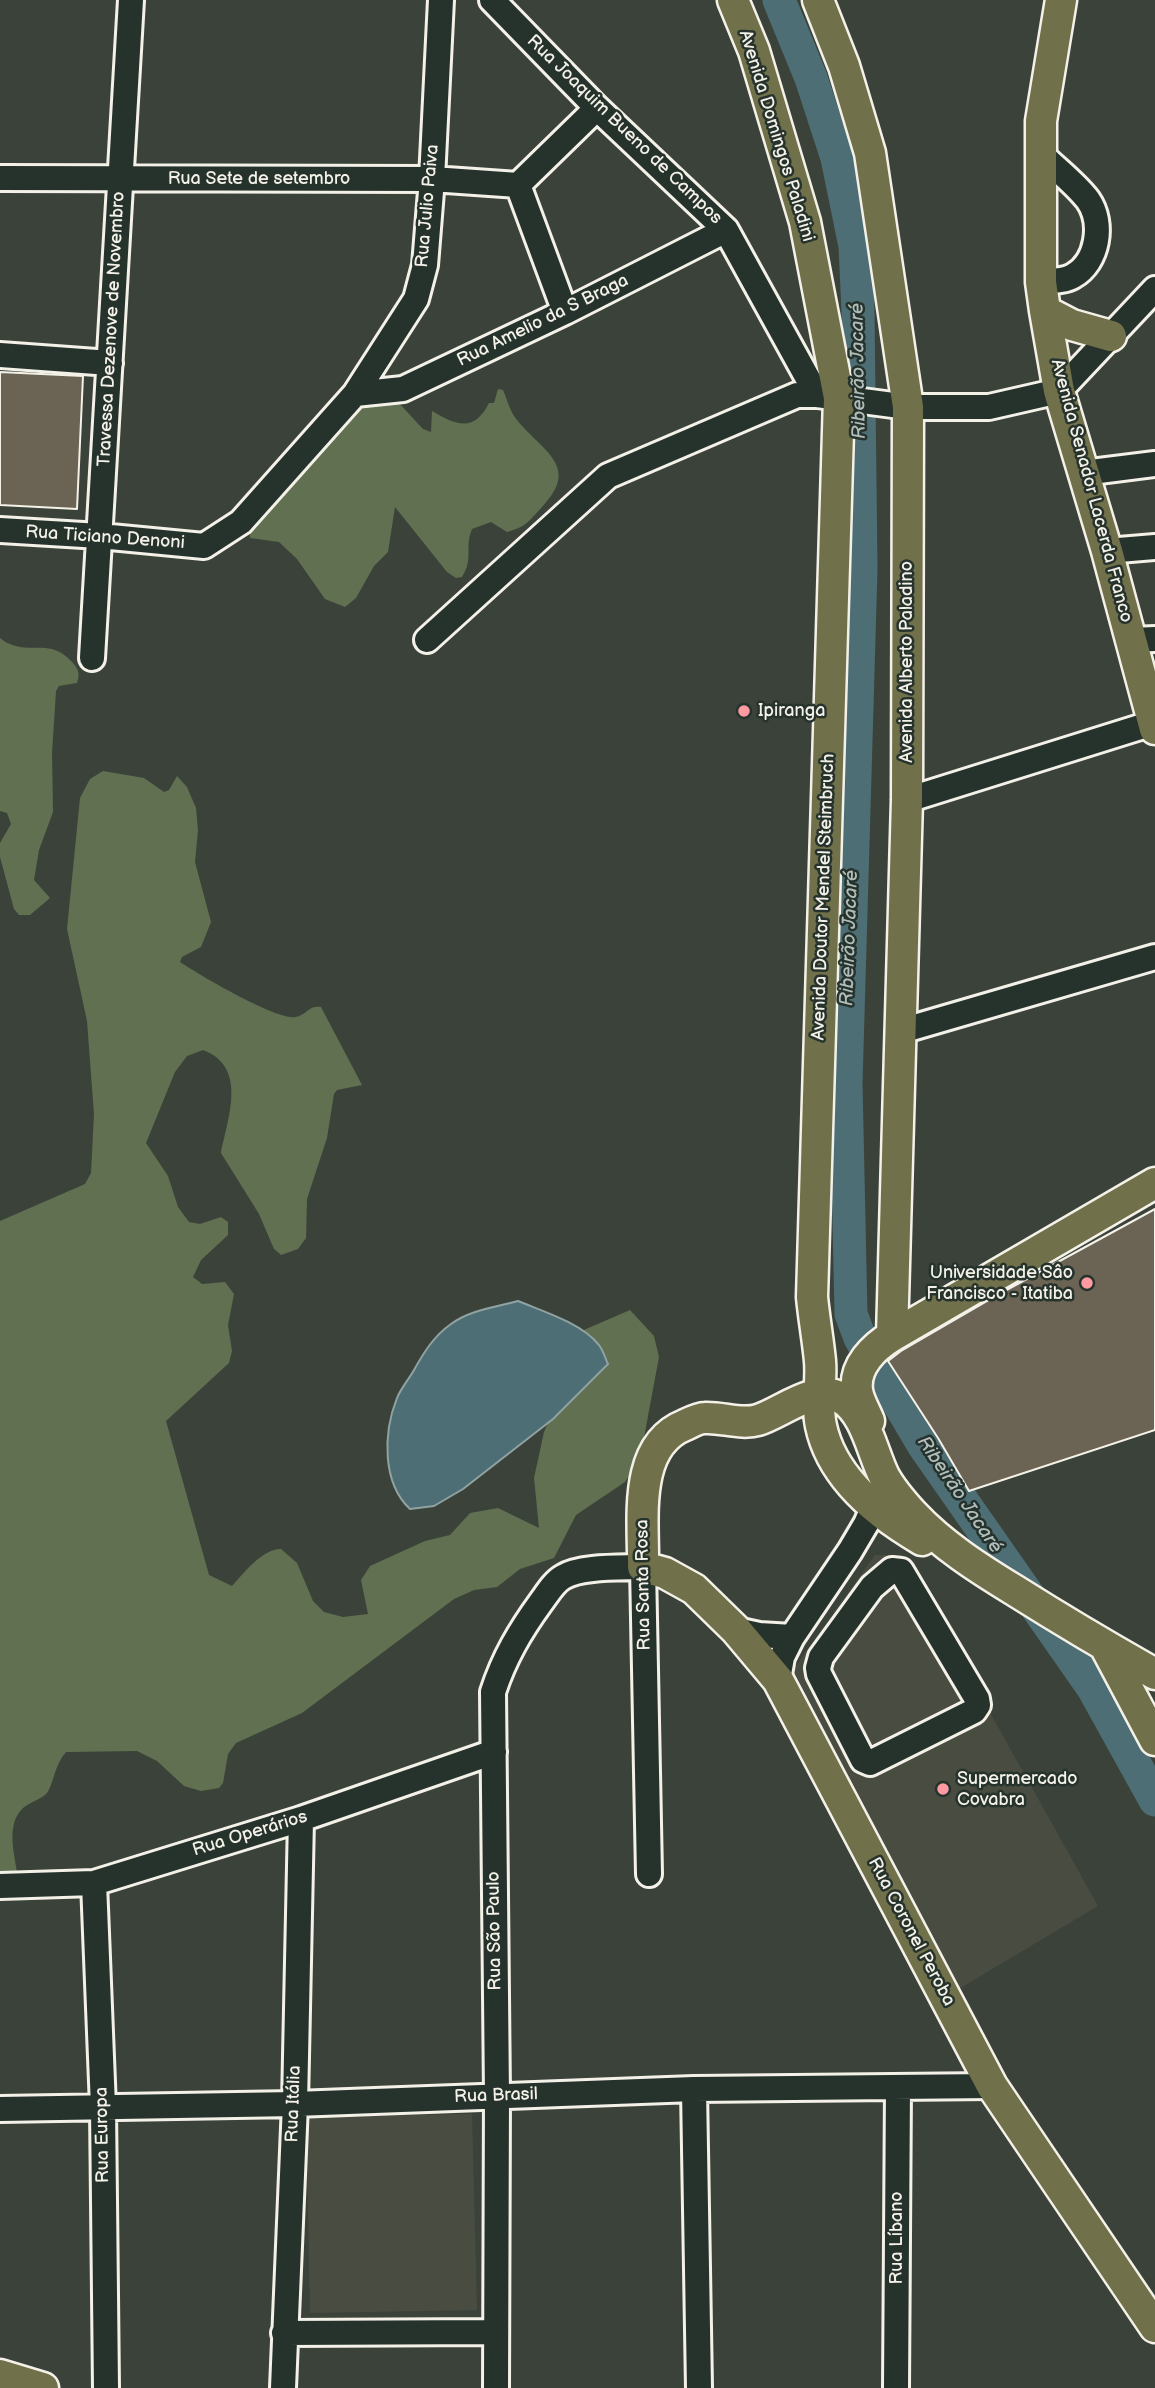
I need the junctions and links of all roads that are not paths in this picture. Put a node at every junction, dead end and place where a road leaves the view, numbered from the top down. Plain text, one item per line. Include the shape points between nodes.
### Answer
1 (131, 0) edge
2 (440, 0) edge
3 (492, 0) edge
4 (733, 0) edge
5 (818, 0) edge
6 (1061, 0) edge
7 (597, 107) junction
8 (1041, 154) junction
9 (0, 178) edge
10 (120, 179) junction
11 (432, 179) junction
12 (518, 185) junction
13 (726, 230) junction
14 (1041, 282) junction
15 (1155, 289) edge
16 (1045, 311) junction
17 (565, 312) junction
18 (1111, 336) junction
19 (0, 355) edge
20 (110, 363) junction
21 (1059, 391) junction
22 (355, 394) junction
23 (835, 397) junction
24 (902, 406) junction
25 (1155, 464) edge
26 (1083, 473) junction
27 (0, 530) edge
28 (100, 536) junction
29 (1155, 547) edge
30 (1107, 551) junction
31 (427, 640) dead end
32 (1144, 640) edge
33 (92, 658) dead end
34 (1154, 726) edge
35 (907, 800) junction
36 (1155, 957) edge
37 (901, 1031) junction
38 (1155, 1183) edge
39 (888, 1339) junction
40 (819, 1395) junction
41 (887, 1468) junction
42 (874, 1507) junction
43 (850, 1551) junction
44 (643, 1567) junction
45 (981, 1570) junction
46 (873, 1587) junction
47 (736, 1630) junction
48 (792, 1637) junction
49 (1105, 1645) junction
50 (1155, 1674) edge
51 (778, 1680) junction
52 (1155, 1740) edge
53 (494, 1752) junction
54 (300, 1819) junction
55 (649, 1874) dead end
56 (94, 1883) junction
57 (0, 1886) edge
58 (992, 2086) junction
59 (898, 2087) junction
60 (694, 2089) junction
61 (497, 2095) junction
62 (295, 2104) junction
63 (103, 2107) junction
64 (0, 2109) edge
65 (1155, 2327) edge
66 (495, 2332) junction
67 (284, 2333) junction
68 (0, 2375) edge
69 (43, 2388) edge
70 (106, 2388) edge
71 (283, 2388) edge
72 (496, 2388) edge
73 (699, 2388) edge
74 (896, 2388) edge

1 - 10 street, Travessa Dezenove de Novembro
2 - 11 street, Rua Julio Paiva
3 - 7 street, Rua Joaquim Bueno de Campos
4 - 23 main road, Avenida Domingos Paladini via 754,51 805,222
5 - 24 main road, Avenida Alberto Paladino via 870,153
6 - 8 main road, Avenida Senador Lacerda Franco via 1041,121
7 - 12 street
7 - 13 street, Rua Joaquim Bueno de Campos
8 - 14 main road, Avenida Senador Lacerda Franco
8 - 14 street via 1089,201 1097,221 1094,252 1086,267 1070,278
9 - 10 street, Rua Sete de setembro
10 - 11 street, Rua Sete de setembro
10 - 20 street, Travessa Dezenove de Novembro
11 - 12 street, Rua Sete de setembro
11 - 22 street, Rua Julio Paiva via 425,265 416,299
12 - 17 street
13 - 17 street, Rua Amelio da S Braga
13 - 23 street, Rua Joaquim Bueno de Campos
14 - 16 main road, Avenida Senador Lacerda Franco
15 - 18 street
16 - 18 main road via 1072,325
16 - 21 main road, Avenida Senador Lacerda Franco
17 - 22 street, Rua Amelio da S Braga via 403,389
18 - 21 street
19 - 20 street
20 - 28 street, Travessa Dezenove de Novembro
21 - 24 street via 989,407
21 - 26 main road, Avenida Senador Lacerda Franco
22 - 28 street, Rua Ticiano Denoni via 242,522 204,546
23 - 24 street
23 - 31 street via 797,395 608,476
23 - 40 main road, Avenida Doutor Mendel Steimbruch via 812,1297
24 - 35 main road, Avenida Alberto Paladino
25 - 26 street
26 - 30 main road, Avenida Senador Lacerda Franco
27 - 28 street, Rua Ticiano Denoni
28 - 33 street, Travessa Dezenove de Novembro
29 - 30 street
30 - 32 main road, Avenida Senador Lacerda Franco
32 - 34 main road, Avenida Senador Lacerda Franco
34 - 35 street
35 - 37 main road, Avenida Alberto Paladino
36 - 37 street
37 - 39 main road, Avenida Alberto Paladino
38 - 39 main road
39 - 41 main road via 871,1352 857,1381 857,1393
40 - 41 main road via 840,1397 859,1417
40 - 42 main road, Avenida Doutor Mendel Steimbruch via 825,1441 837,1465
40 - 44 main road, Rua Santa Rosa via 755,1421 703,1418 675,1429 663,1440 651,1458 644,1488
41 - 42 street
41 - 45 main road via 912,1513
42 - 43 street
42 - 45 main road, Avenida Doutor Mendel Steimbruch via 950,1557
43 - 46 street
43 - 48 street
44 - 47 main road, Rua Coronel Peroba via 694,1589
44 - 53 street, Rua São Paulo via 585,1570 562,1577 551,1589 503,1663 493,1692
44 - 55 street, Rua Santa Rosa
45 - 49 main road
46 - 46 street via 821,1657 818,1668 863,1760 870,1763 978,1705 901,1571 892,1570
47 - 48 street
47 - 51 main road, Rua Coronel Peroba
48 - 51 street
49 - 50 main road
49 - 52 main road
51 - 58 main road, Rua Coronel Peroba
53 - 54 street, Rua Operários
53 - 61 street, Rua São Paulo
54 - 56 street, Rua Operários
54 - 62 street, Rua Itália
56 - 57 street, Rua Operários
56 - 63 street, Rua Europa
58 - 59 street, Rua Brasil
58 - 65 main road, Rua Coronel Peroba
59 - 60 street, Rua Brasil
59 - 74 street, Rua Líbano
60 - 61 street, Rua Brasil
60 - 73 street
61 - 62 street, Rua Brasil
61 - 66 street, Rua São Paulo
62 - 63 street, Rua Brasil
62 - 67 street, Rua Itália
63 - 64 street, Rua Brasil
63 - 70 street, Rua Europa
66 - 67 street
66 - 72 street, Rua São Paulo
67 - 71 street, Rua Itália
68 - 69 main road

